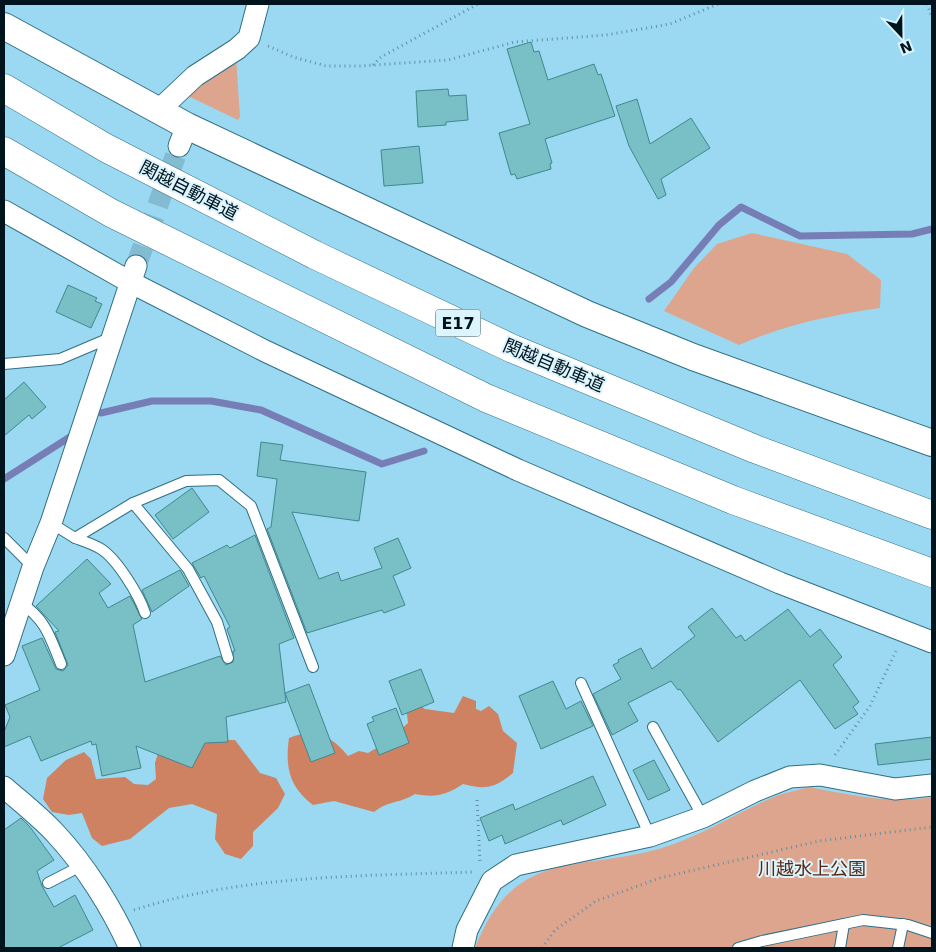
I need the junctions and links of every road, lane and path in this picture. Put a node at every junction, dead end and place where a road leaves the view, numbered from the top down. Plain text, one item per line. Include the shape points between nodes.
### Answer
1 (258, 4) edge
2 (478, 4) edge
3 (718, 4) edge
4 (927, 4) edge
5 (932, 17) edge
6 (4, 26) edge
7 (249, 38) junction
8 (373, 65) junction
9 (4, 88) edge
10 (159, 110) junction
11 (4, 151) edge
12 (4, 211) edge
13 (133, 274) junction
14 (112, 337) junction
15 (4, 364) edge
16 (932, 443) edge
17 (133, 503) junction
18 (932, 515) edge
19 (50, 523) junction
20 (4, 538) edge
21 (75, 538) junction
22 (33, 567) junction
23 (932, 572) edge
24 (21, 603) junction
25 (145, 613) dead end
26 (903, 632) junction
27 (932, 642) edge
28 (4, 655) edge
29 (228, 658) dead end
30 (61, 664) dead end
31 (313, 667) dead end
32 (581, 683) dead end
33 (653, 726) dead end
34 (820, 774) junction
35 (932, 786) edge
36 (4, 787) edge
37 (477, 800) dead end
38 (703, 817) junction
39 (932, 827) edge
40 (650, 836) junction
41 (82, 866) junction
42 (48, 883) dead end
43 (116, 916) junction
44 (844, 924) junction
45 (902, 924) junction
46 (932, 933) edge
47 (785, 936) junction
48 (130, 948) edge
49 (463, 948) edge
50 (542, 948) edge
51 (738, 948) edge
52 (783, 948) edge
53 (840, 948) edge
54 (898, 948) edge

1 - 7 street
2 - 8 path
3 - 8 path via 670,24 515,42 448,60
4 - 5 path
6 - 10 street
7 - 8 path via 309,63
7 - 10 street via 195,76
9 - 18 highway, 関越自動車道 / E17 via 106,148 315,255 513,349 755,449
10 - 16 street via 183,136 587,314 692,357
11 - 23 highway via 111,213 486,398 733,500
12 - 13 street
13 - 14 street
13 - 26 street via 265,351 518,470 780,583
14 - 15 lane via 60,359
14 - 19 street
17 - 21 lane
17 - 29 lane via 188,569 217,622
17 - 31 lane via 186,481 219,480 251,506
19 - 21 lane
19 - 22 street
20 - 22 lane
21 - 25 lane via 102,549 130,582
22 - 24 street
24 - 28 street
24 - 30 lane via 37,614
26 - 27 street
26 - 34 path via 870,706
32 - 40 lane
33 - 38 lane
34 - 35 street via 895,789
34 - 38 street via 790,777
36 - 41 street via 55,833
37 - 43 path via 481,872 305,879 208,890
38 - 40 street
39 - 50 path via 819,841 660,878 596,901 554,930
40 - 49 street via 516,865 492,880
41 - 42 lane
41 - 43 street
43 - 48 street
44 - 45 lane via 863,920
44 - 47 lane
44 - 53 lane
45 - 46 lane
45 - 54 lane
47 - 51 lane
47 - 52 lane

